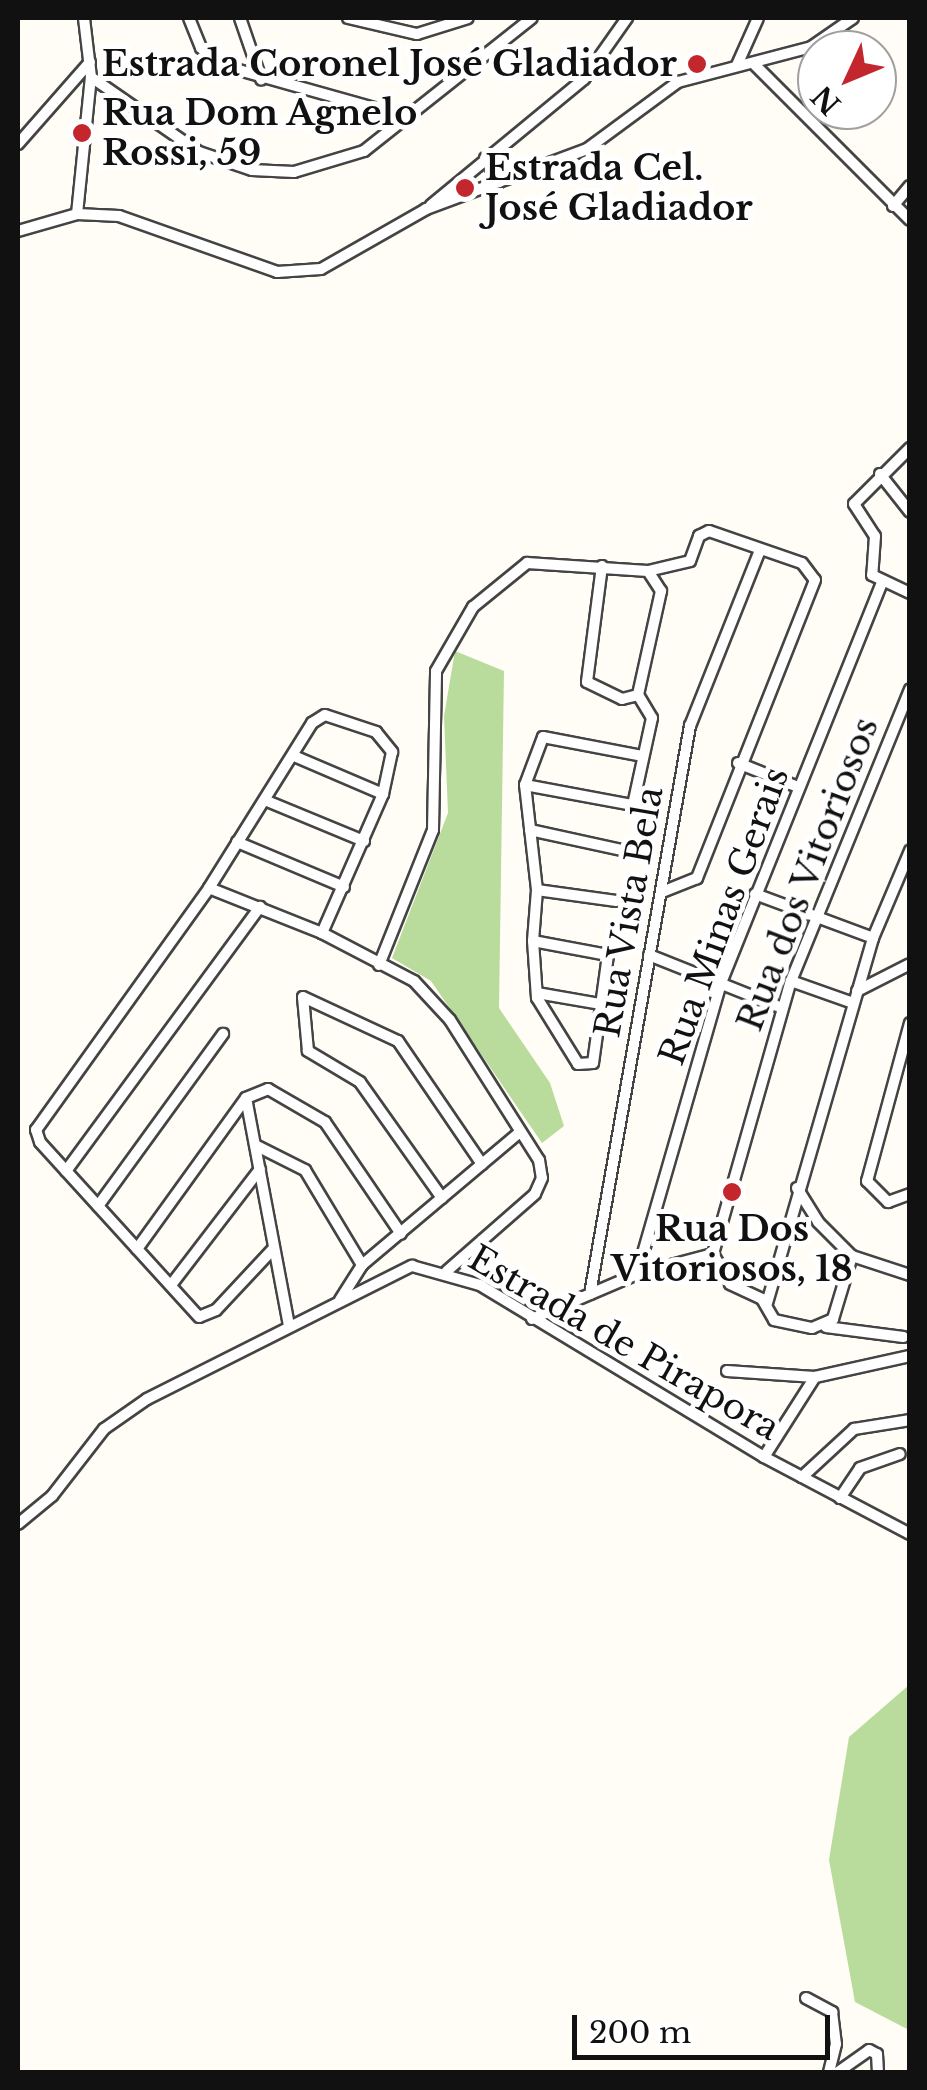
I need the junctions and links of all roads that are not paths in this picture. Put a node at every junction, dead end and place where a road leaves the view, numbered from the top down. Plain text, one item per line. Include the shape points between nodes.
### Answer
1 (84, 18) edge
2 (189, 18) edge
3 (240, 18) edge
4 (348, 18) edge
5 (468, 18) edge
6 (532, 18) edge
7 (627, 18) edge
8 (758, 18) edge
9 (853, 18) edge
10 (90, 62) junction
11 (753, 63) junction
12 (737, 65) junction
13 (91, 78) junction
14 (262, 79) junction
15 (403, 116) junction
16 (18, 144) edge
17 (485, 158) junction
18 (499, 182) junction
19 (910, 186) edge
20 (892, 206) junction
21 (426, 209) junction
22 (77, 214) junction
23 (910, 220) edge
24 (18, 232) edge
25 (910, 448) edge
26 (880, 474) junction
27 (910, 512) edge
28 (760, 550) junction
29 (602, 566) junction
30 (648, 572) junction
31 (882, 583) junction
32 (910, 593) edge
33 (910, 689) edge
34 (638, 695) junction
35 (294, 756) junction
36 (644, 756) junction
37 (738, 764) junction
38 (525, 785) junction
39 (798, 787) junction
40 (383, 794) junction
41 (267, 802) junction
42 (530, 830) junction
43 (364, 841) junction
44 (236, 842) junction
45 (626, 851) dead end
46 (910, 851) edge
47 (344, 887) junction
48 (209, 888) junction
49 (536, 890) junction
50 (662, 892) junction
51 (755, 894) junction
52 (616, 901) dead end
53 (260, 907) junction
54 (814, 916) junction
55 (322, 933) junction
56 (873, 938) junction
57 (532, 942) junction
58 (649, 955) junction
59 (910, 964) edge
60 (379, 965) junction
61 (791, 981) junction
62 (722, 984) junction
63 (857, 991) junction
64 (536, 992) junction
65 (853, 1003) junction
66 (601, 1004) junction
67 (782, 1008) junction
68 (910, 1024) edge
69 (224, 1034) dead end
70 (246, 1098) junction
71 (520, 1133) junction
72 (257, 1146) junction
73 (482, 1164) junction
74 (260, 1169) junction
75 (66, 1171) junction
76 (796, 1188) junction
77 (910, 1194) edge
78 (442, 1198) junction
79 (98, 1206) junction
80 (401, 1234) junction
81 (274, 1248) junction
82 (137, 1249) junction
83 (713, 1254) junction
84 (852, 1256) junction
85 (362, 1265) junction
86 (447, 1271) junction
87 (637, 1274) junction
88 (910, 1276) edge
89 (171, 1286) junction
90 (590, 1294) junction
91 (340, 1300) junction
92 (767, 1303) junction
93 (532, 1318) junction
94 (288, 1325) junction
95 (826, 1327) junction
96 (903, 1337) dead end
97 (910, 1356) edge
98 (727, 1371) dead end
99 (815, 1377) junction
100 (910, 1420) edge
101 (900, 1454) dead end
102 (764, 1457) junction
103 (802, 1477) junction
104 (840, 1498) junction
105 (18, 1524) edge
106 (910, 1534) edge
107 (806, 1998) dead end
108 (829, 2072) edge
109 (838, 2072) edge
110 (878, 2072) edge

1 - 10 street
2 - 14 street via 210,58
3 - 14 street
4 - 5 street via 418,34
6 - 15 street
7 - 17 street via 584,79
8 - 12 street
9 - 11 street via 812,46
10 - 13 street
10 - 16 street
11 - 12 street
11 - 20 street
12 - 18 street via 678,82 586,149
13 - 15 street via 199,152 252,170 334,164 375,144
13 - 22 street
14 - 15 street
17 - 18 street
17 - 21 street
18 - 21 street
19 - 20 street
20 - 23 street
21 - 22 street via 346,260 297,273 277,272 156,225
22 - 24 street
25 - 26 street
26 - 27 street
26 - 31 street via 854,508 876,536 870,569
28 - 30 street via 703,532 690,561
28 - 37 street via 802,563 815,580
28 - 50 street, Rua Vista Bela via 690,726
29 - 30 street
29 - 34 street via 587,682 622,698
29 - 60 street via 519,565 473,607 446,644 434,682 433,830
30 - 34 street via 661,590
31 - 32 street
31 - 39 street, Rua Minas Gerais
33 - 54 street, Rua dos Vitoriosos
34 - 36 street via 652,718
35 - 40 street
35 - 40 street via 322,716 376,732 392,752
35 - 41 street
36 - 38 street via 543,737 536,740
36 - 38 street via 633,805
37 - 39 street
37 - 50 street via 697,878
38 - 42 street
39 - 51 street, Rua Minas Gerais
40 - 43 street
41 - 43 street
41 - 44 street
42 - 45 street
42 - 49 street
43 - 47 street
44 - 47 street
44 - 48 street
46 - 56 street
47 - 55 street
48 - 53 street
48 - 75 street via 38,1122 40,1142
49 - 52 street
49 - 57 street
50 - 58 street, Rua Vista Bela
51 - 54 street
51 - 62 street, Rua Minas Gerais
53 - 55 street
53 - 75 street
54 - 56 street
54 - 61 street, Rua dos Vitoriosos
55 - 60 street
56 - 63 street
57 - 64 street
57 - 66 street via 608,955
58 - 62 street
58 - 90 street, Rua Vista Bela
59 - 63 street
60 - 71 street via 414,981 443,1011
61 - 65 street
61 - 67 street, Rua dos Vitoriosos
62 - 67 street
62 - 87 street, Rua Minas Gerais
63 - 65 street
64 - 66 street
64 - 66 street via 544,1018 578,1064 593,1062
65 - 76 street
67 - 83 street, Rua dos Vitoriosos
68 - 77 street via 867,1181 888,1202
69 - 79 street
70 - 72 street
70 - 80 street via 268,1089 325,1122
70 - 82 street
71 - 73 street
71 - 86 street via 541,1164 538,1190
72 - 74 street
72 - 85 street via 304,1170
73 - 78 street
73 - 78 street via 398,1041 303,997 308,1051 360,1082
74 - 81 street
74 - 89 street
75 - 79 street
76 - 84 street
76 - 92 street
78 - 80 street
79 - 82 street
80 - 85 street
81 - 89 street via 205,1319
81 - 94 street
82 - 89 street
83 - 87 street
83 - 92 street via 730,1284
84 - 88 street
84 - 95 street
85 - 91 street
86 - 91 street, Estrada de Pirapora via 412,1266
86 - 93 street, Estrada de Pirapora
87 - 90 street
90 - 93 street
91 - 94 street, Estrada de Pirapora
92 - 95 street via 781,1323
93 - 102 street, Estrada de Pirapora
94 - 105 street, Estrada de Pirapora via 122,1415 52,1496
95 - 96 street
97 - 99 street
98 - 99 street
99 - 102 street
100 - 103 street via 854,1429
101 - 104 street via 860,1468
102 - 103 street, Estrada de Pirapora
103 - 104 street, Estrada de Pirapora
104 - 106 street, Estrada de Pirapora
107 - 108 street via 832,2012 836,2044
109 - 110 street via 872,2050

